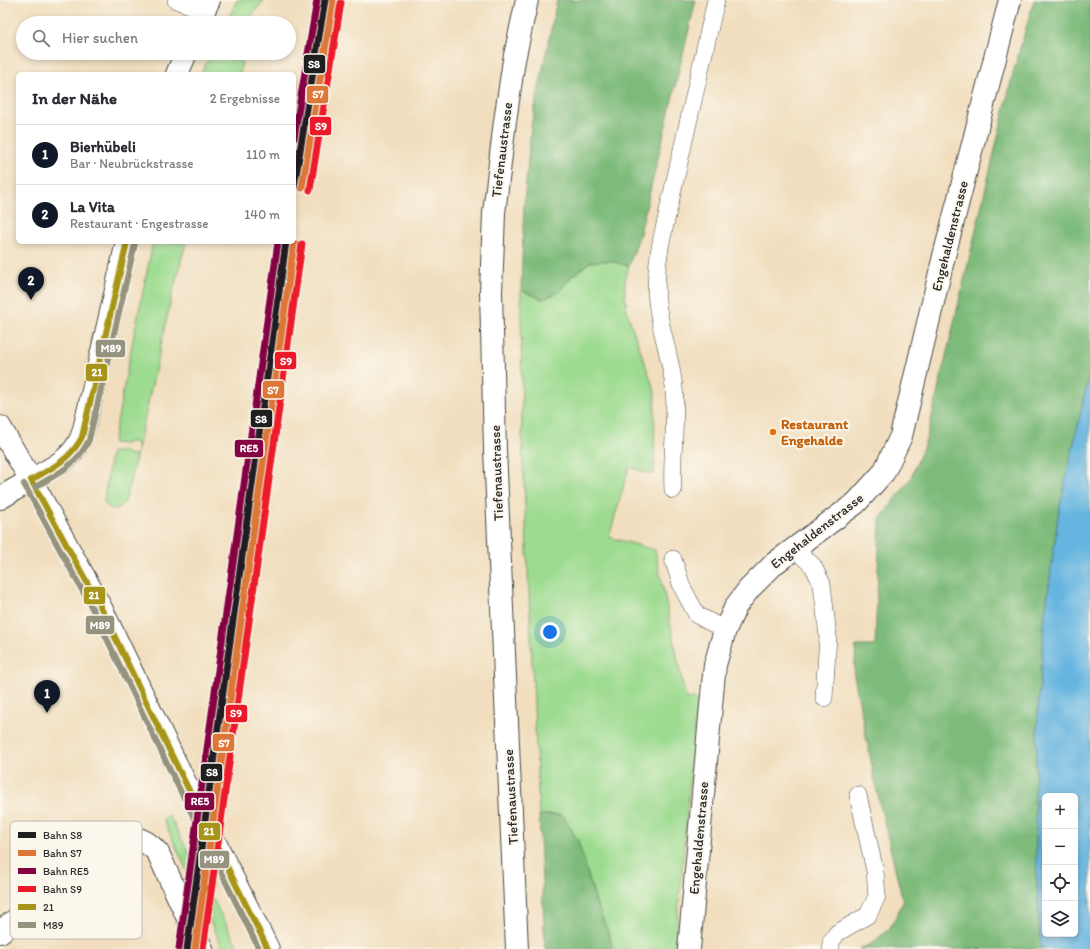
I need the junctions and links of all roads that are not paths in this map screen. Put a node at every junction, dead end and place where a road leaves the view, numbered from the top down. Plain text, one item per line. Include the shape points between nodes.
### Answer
1 (176, 0) edge
2 (527, 0) edge
3 (716, 0) edge
4 (1010, 0) edge
5 (204, 11) edge
6 (183, 60) edge
7 (178, 72) edge
8 (127, 244) edge
9 (0, 427) edge
10 (30, 480) junction
11 (673, 490) dead end
12 (0, 498) edge
13 (794, 548) junction
14 (673, 559) dead end
15 (725, 630) junction
16 (824, 698) dead end
17 (858, 795) dead end
18 (142, 840) edge
19 (10, 924) edge
20 (0, 932) edge
21 (202, 949) edge
22 (268, 949) edge
23 (517, 949) edge
24 (689, 949) edge
25 (831, 949) edge

1 - 5 lane
2 - 23 street, Tiefenaustrasse via 514,60 505,121 494,213 492,292 495,448
3 - 11 lane via 656,274 658,308 674,386 676,420
4 - 13 street, Engehaldenstrasse via 901,436 884,472 856,503
6 - 7 street
8 - 10 street via 80,441 64,461
9 - 10 street
10 - 12 street
10 - 22 street via 101,608
13 - 15 street, Engehaldenstrasse via 775,562 749,589 736,606
13 - 16 lane via 813,566 822,584 828,636
14 - 15 lane via 682,587 697,615
15 - 24 street, Engehaldenstrasse via 715,665
17 - 25 lane via 878,896 868,915 837,933 831,942
18 - 21 street via 158,853
19 - 20 street

